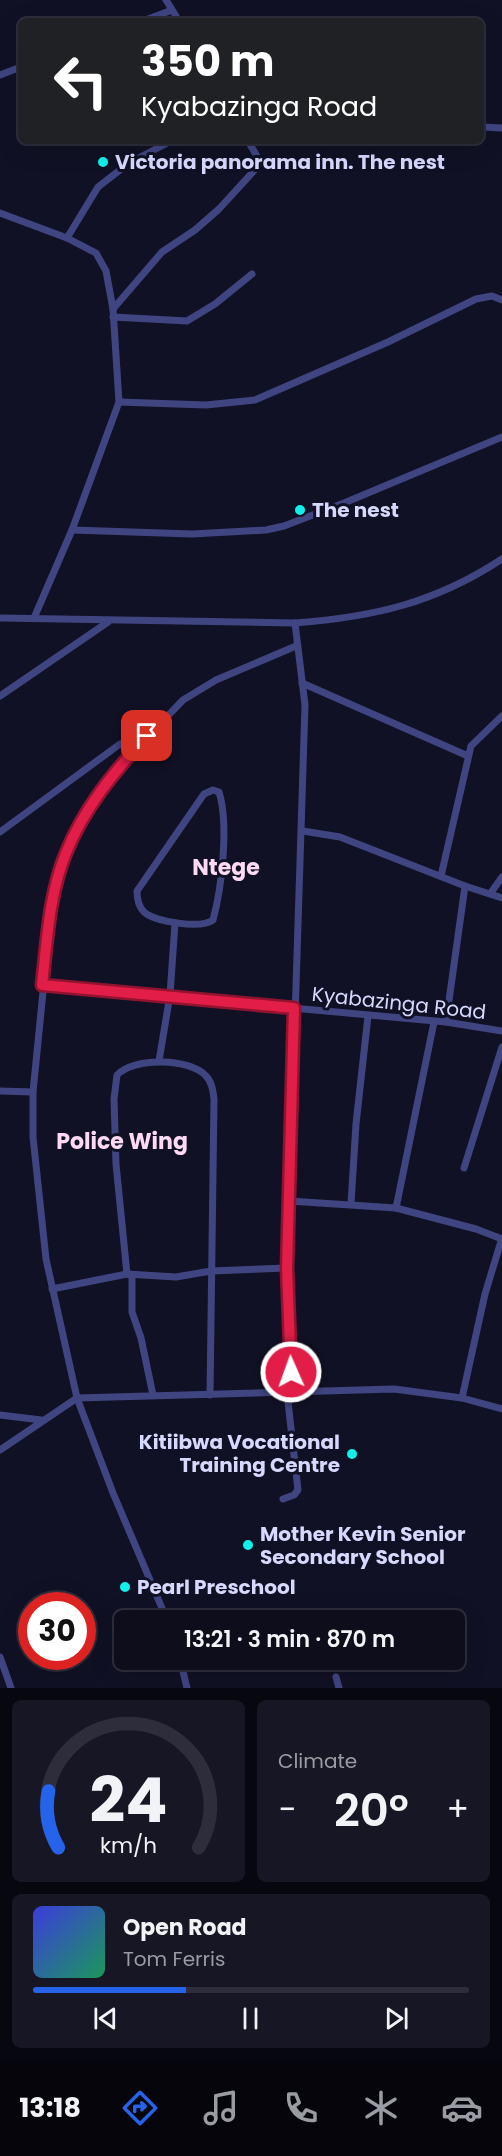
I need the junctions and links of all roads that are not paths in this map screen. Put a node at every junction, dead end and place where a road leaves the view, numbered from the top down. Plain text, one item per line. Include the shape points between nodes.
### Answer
1 (166, 0) edge
2 (172, 10) junction
3 (151, 18) edge
4 (177, 18) edge
5 (18, 68) edge
6 (0, 75) edge
7 (484, 127) edge
8 (502, 128) edge
9 (165, 144) edge
10 (250, 144) edge
11 (0, 213) edge
12 (67, 238) junction
13 (252, 274) dead end
14 (502, 300) edge
15 (113, 313) junction
16 (119, 402) junction
17 (502, 437) edge
18 (72, 530) junction
19 (502, 558) edge
20 (0, 618) edge
21 (34, 618) junction
22 (108, 622) junction
23 (295, 623) junction
24 (296, 646) junction
25 (302, 683) junction
26 (0, 696) edge
27 (500, 719) edge
28 (136, 748) junction
29 (468, 756) junction
30 (303, 831) junction
31 (0, 832) edge
32 (441, 876) junction
33 (502, 877) edge
34 (465, 886) junction
35 (490, 894) junction
36 (502, 898) edge
37 (175, 923) junction
38 (42, 985) junction
39 (170, 995) junction
40 (294, 1008) junction
41 (368, 1016) junction
42 (434, 1022) junction
43 (446, 1022) junction
44 (502, 1031) edge
45 (502, 1047) edge
46 (159, 1061) junction
47 (0, 1091) edge
48 (33, 1092) junction
49 (464, 1168) dead end
50 (289, 1201) junction
51 (351, 1203) junction
52 (396, 1208) junction
53 (502, 1238) edge
54 (287, 1268) junction
55 (211, 1271) junction
56 (130, 1274) junction
57 (52, 1289) junction
58 (290, 1393) junction
59 (153, 1395) junction
60 (210, 1395) junction
61 (77, 1398) junction
62 (462, 1398) junction
63 (502, 1409) edge
64 (0, 1415) edge
65 (42, 1420) junction
66 (0, 1450) edge
67 (283, 1499) dead end
68 (163, 1610) edge
69 (0, 1657) edge
70 (183, 1670) edge
71 (336, 1677) dead end
72 (10, 1688) edge
73 (187, 1688) edge
74 (339, 1688) edge

1 - 2 street
2 - 3 street
2 - 4 street
5 - 6 street
7 - 8 street
9 - 12 street via 129,163 98,187
10 - 15 street via 261,163 219,209 162,252
11 - 12 street
12 - 15 street via 96,253 101,260
13 - 15 street via 187,321
14 - 16 street via 492,296 476,299 255,400 206,405
15 - 16 street
16 - 18 street
17 - 18 street via 335,507 266,530 222,534
18 - 21 street
19 - 23 street via 427,599 372,614
20 - 21 street
21 - 22 street
22 - 23 street
22 - 26 street
23 - 24 street
24 - 25 street
24 - 28 street via 216,680 183,700
25 - 29 street
25 - 30 street
27 - 29 street via 474,740
28 - 31 street via 127,742 120,744
28 - 38 street via 84,816 65,855 51,912
29 - 32 street
30 - 32 street via 340,837
30 - 40 street
32 - 34 street
33 - 35 street
34 - 35 street
34 - 43 street
35 - 36 street
37 - 37 street via 144,912 137,891 204,794 213,790 219,792 223,807 222,861 213,917 208,923
37 - 39 street
38 - 39 street, Kyabazinga Road
38 - 48 street
39 - 40 street, Kyabazinga Road
39 - 46 street
40 - 41 street, Kyabazinga Road
40 - 50 street
41 - 42 street, Kyabazinga Road
41 - 51 street
42 - 43 street, Kyabazinga Road
42 - 52 street
43 - 44 street, Kyabazinga Road
45 - 49 street
46 - 55 street via 201,1072 212,1086
46 - 56 street via 123,1069 115,1086 116,1164
47 - 48 street
48 - 57 street via 37,1180
50 - 51 street
50 - 54 street
51 - 52 street
52 - 53 street
53 - 62 street
54 - 55 street
54 - 58 street
55 - 56 street via 176,1277
55 - 60 street
56 - 57 street
56 - 59 street via 132,1312
57 - 61 street
58 - 60 street
58 - 62 street via 394,1389
58 - 67 street via 298,1490
59 - 60 street
59 - 61 street
61 - 65 street
61 - 68 street
62 - 63 street
64 - 65 street
65 - 66 street
69 - 72 street
70 - 73 street
71 - 74 street

